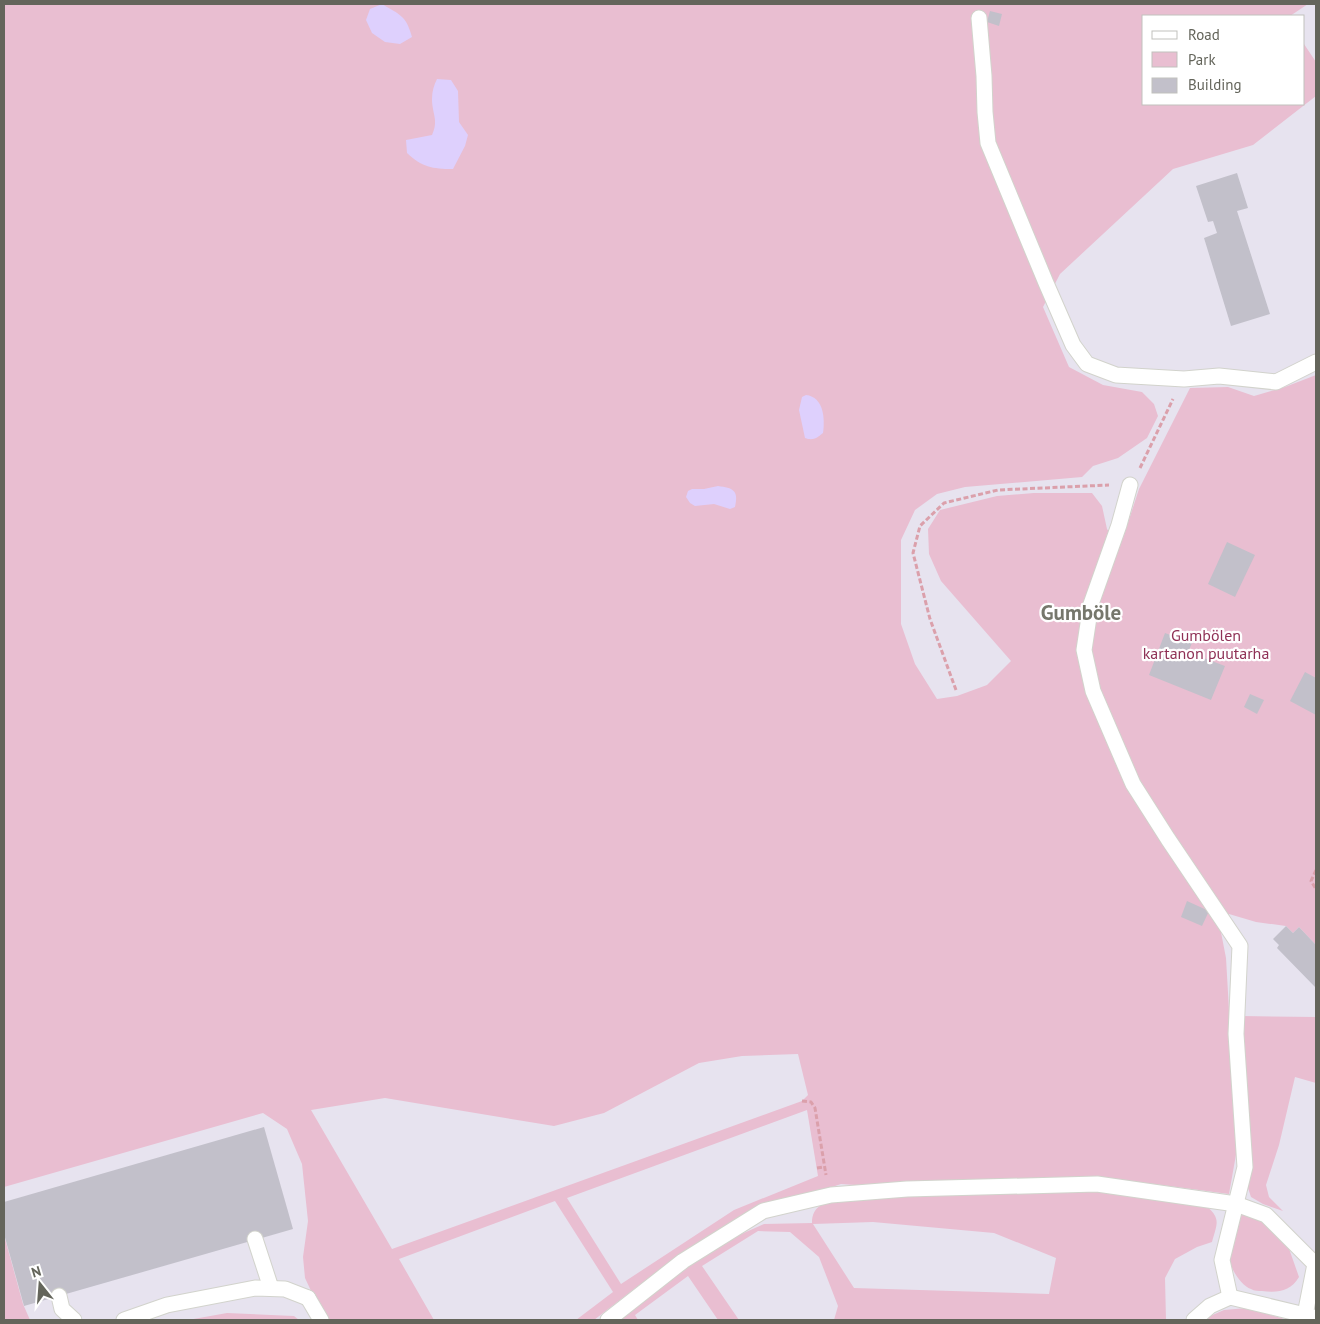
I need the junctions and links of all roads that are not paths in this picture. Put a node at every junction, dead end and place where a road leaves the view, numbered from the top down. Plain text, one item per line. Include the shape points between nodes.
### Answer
1 (979, 18) dead end
2 (1316, 362) edge
3 (1130, 485) road end
4 (1236, 1204) junction
5 (255, 1239) dead end
6 (1316, 1264) edge
7 (271, 1288) junction
8 (58, 1296) dead end
9 (1230, 1297) junction
10 (1311, 1316) edge
11 (74, 1320) edge
12 (124, 1320) edge
13 (321, 1320) edge
14 (608, 1320) edge
15 (1194, 1320) edge

1 - 2 street via 988,143 1073,345 1087,364 1116,375 1184,379 1219,376 1276,382
3 - 4 street via 1091,604 1084,650 1093,691 1134,784 1240,946 1236,1034 1245,1167
4 - 6 street via 1266,1215
4 - 9 street via 1222,1260
4 - 14 street via 1097,1184 907,1189 832,1195 763,1211 683,1261
5 - 7 street
6 - 10 street
7 - 12 street via 255,1288 167,1305
7 - 13 street via 286,1289 308,1298
8 - 11 street via 62,1309
9 - 10 street
9 - 15 street via 1210,1306

